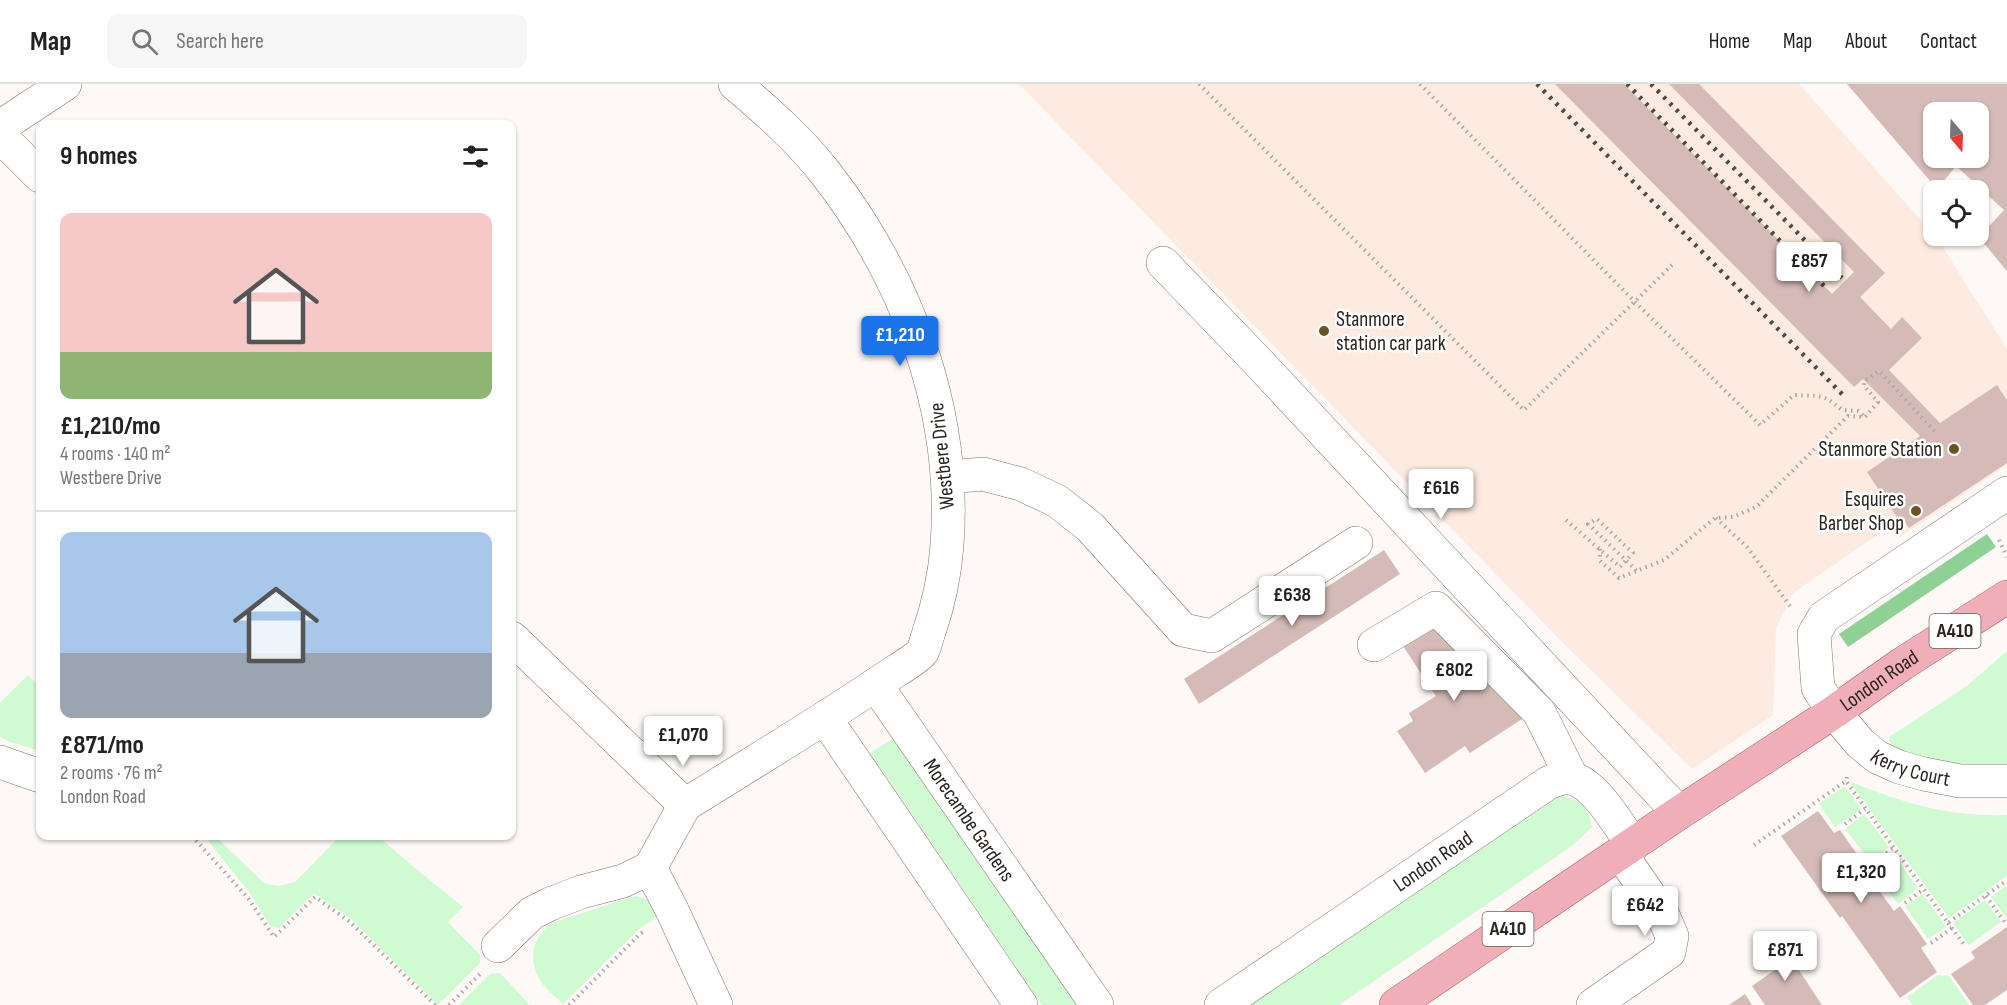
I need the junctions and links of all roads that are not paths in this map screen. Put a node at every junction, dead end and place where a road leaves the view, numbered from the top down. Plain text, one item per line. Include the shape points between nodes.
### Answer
1 (65, 84) edge
2 (735, 84) edge
3 (0, 127) edge
4 (0, 136) edge
5 (36, 172) edge
6 (1163, 263) dead end
7 (948, 477) junction
8 (2007, 493) edge
9 (1356, 543) dead end
10 (2007, 597) edge
11 (516, 642) edge
12 (1374, 645) dead end
13 (876, 685) junction
14 (1834, 712) junction
15 (825, 718) junction
16 (0, 762) edge
17 (36, 775) edge
18 (1572, 778) junction
19 (2007, 781) edge
20 (685, 805) junction
21 (1679, 813) junction
22 (1627, 850) junction
23 (650, 868) junction
24 (498, 946) road end
25 (716, 1005) edge
26 (1021, 1005) edge
27 (1097, 1005) edge
28 (1221, 1005) edge
29 (1396, 1005) edge
30 (1593, 1005) edge

1 - 3 street
2 - 7 street, Westbere Drive via 781,125 826,174 879,254 912,321 935,393
4 - 5 street
6 - 21 street
7 - 9 street via 983,474 1021,484 1057,501 1090,527 1183,630 1212,636
7 - 13 street, Westbere Drive via 946,563 935,615 921,653
8 - 14 street, Kerry Court via 1824,617 1814,634 1818,688
10 - 14 main road, London Road / A410
11 - 20 street
12 - 18 street via 1436,608 1539,712
13 - 15 street
13 - 27 street, Morecambe Gardens
14 - 19 street, Kerry Court via 1860,743 1877,757 1899,767 1960,781
14 - 21 main road, London Road / A410
15 - 20 street
15 - 26 street
16 - 17 street
18 - 22 street via 1593,791
18 - 28 street, London Road via 1548,783
20 - 23 street
21 - 22 main road, London Road / A410
22 - 29 main road, London Road / A410
22 - 30 street via 1672,936 1669,952
23 - 24 street via 623,881 550,903 532,913
23 - 25 street

